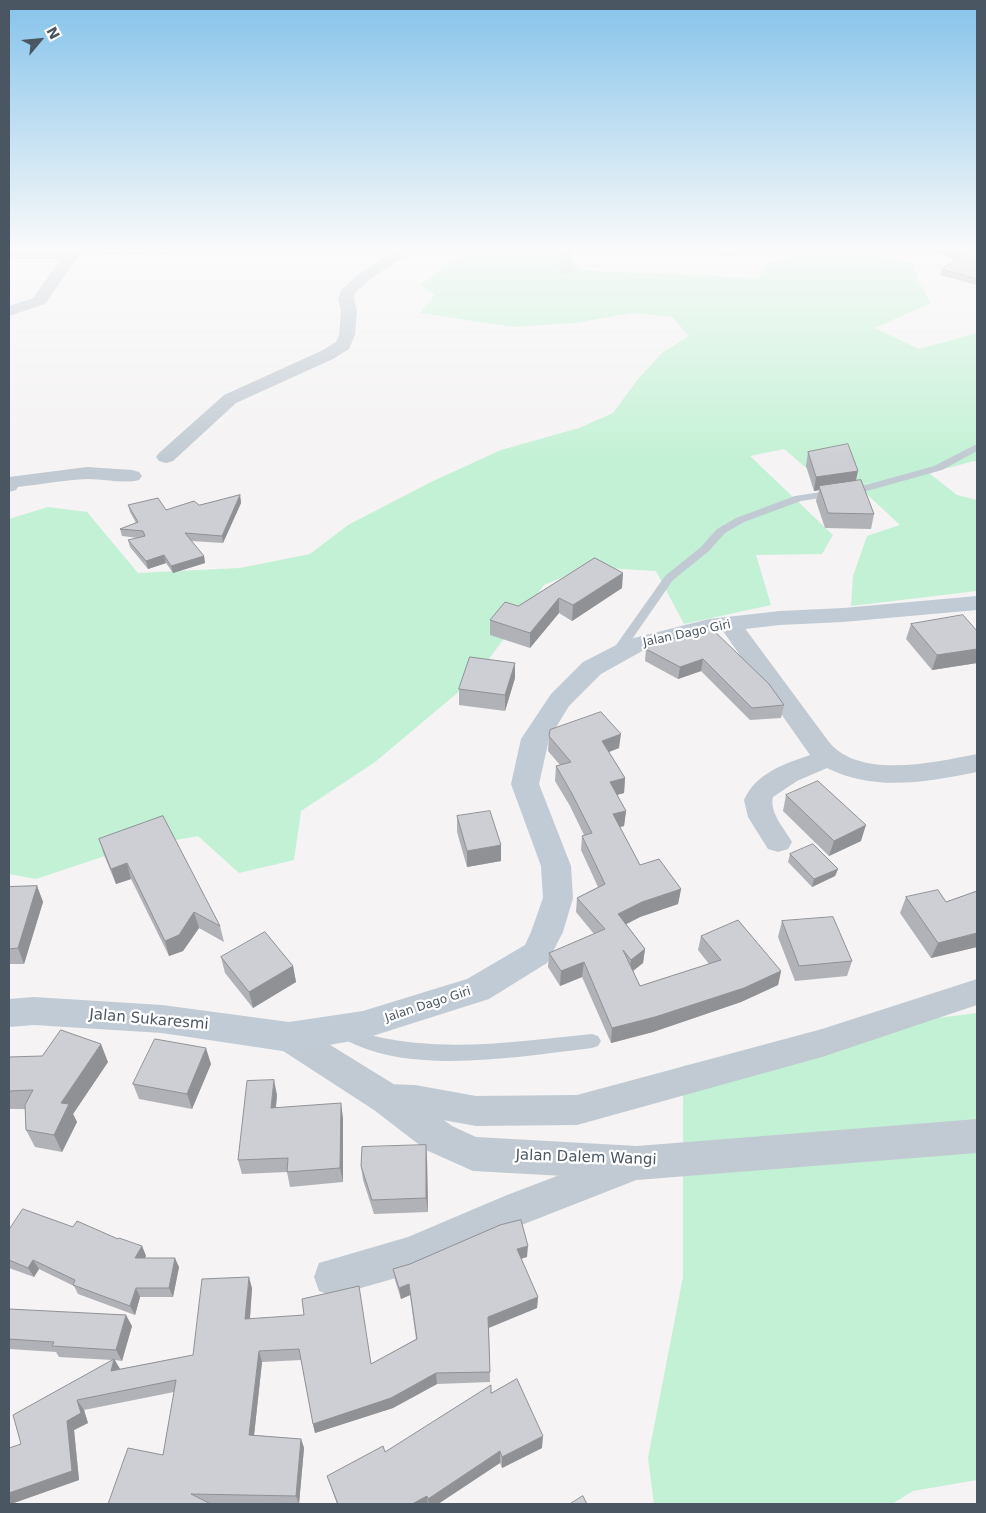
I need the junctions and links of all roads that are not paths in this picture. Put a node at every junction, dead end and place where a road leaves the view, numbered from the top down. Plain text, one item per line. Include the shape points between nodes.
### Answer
1 (348, 321) edge
2 (977, 447) edge
3 (166, 458) dead end
4 (132, 476) dead end
5 (9, 486) edge
6 (977, 603) edge
7 (730, 624) junction
8 (614, 656) junction
9 (827, 758) junction
10 (977, 764) edge
11 (778, 842) dead end
12 (977, 992) edge
13 (9, 1013) edge
14 (338, 1029) junction
15 (289, 1037) junction
16 (592, 1041) dead end
17 (386, 1099) junction
18 (977, 1136) edge
19 (637, 1163) junction
20 (333, 1278) dead end

1 - 3 street via 343,345 230,399
2 - 8 lane via 938,468 867,488 798,498 740,520 721,531 705,550 669,578
4 - 5 street via 73,475 11,482
6 - 7 main road, Jalan Dago Giri
7 - 8 main road, Jalan Dago Giri via 635,645
7 - 9 street
8 - 14 main road, Jalan Dago Giri via 592,668 560,700 535,739 525,784 556,866 558,898 536,954 477,989 363,1025
9 - 10 street via 856,770 897,774
9 - 11 street via 762,789 758,800 762,816
12 - 17 street via 813,1045 577,1110 476,1111 415,1100
13 - 15 main road, Jalan Sukaresmi via 34,1011 162,1019
14 - 15 main road, Jalan Dago Giri
14 - 16 lane via 372,1044 421,1052 511,1050
15 - 17 street, Jalan Dalem Wangi
17 - 19 street, Jalan Dalem Wangi via 439,1138 473,1154
18 - 19 street, Jalan Dalem Wangi
19 - 20 street via 410,1255

